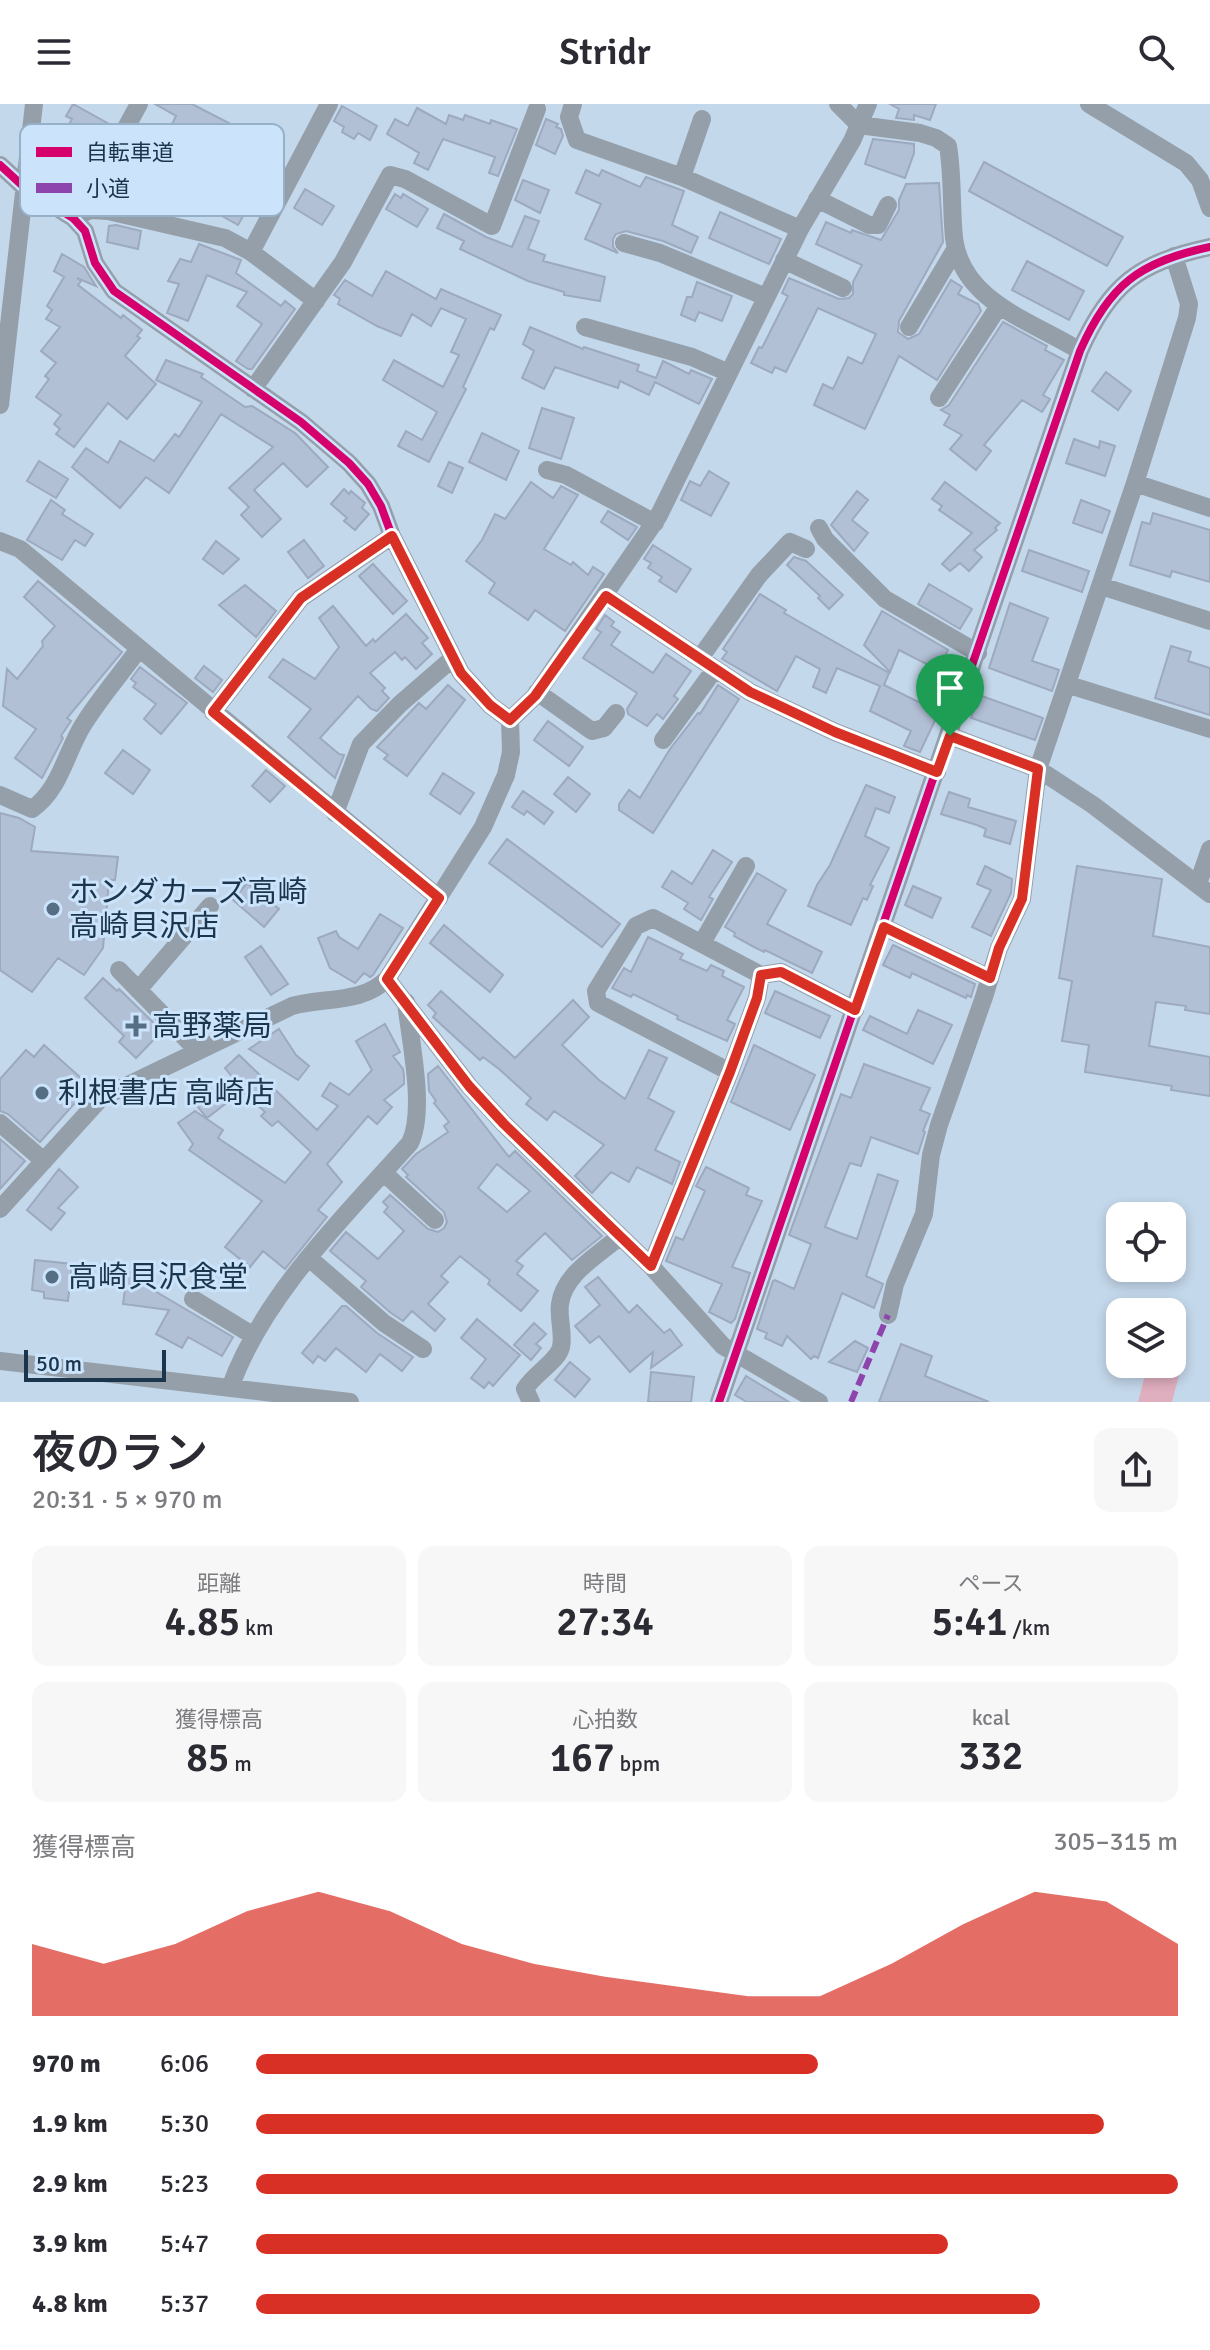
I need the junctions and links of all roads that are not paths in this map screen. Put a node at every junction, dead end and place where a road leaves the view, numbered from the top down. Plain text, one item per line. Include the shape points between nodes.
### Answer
1 (34, 104) edge
2 (139, 104) edge
3 (329, 104) edge
4 (838, 104) edge
5 (868, 104) edge
6 (1089, 104) edge
7 (532, 107) edge
8 (571, 110) edge
9 (702, 119) dead end
10 (32, 124) edge
11 (128, 124) edge
12 (859, 125) junction
13 (0, 165) edge
14 (682, 177) junction
15 (20, 183) edge
16 (284, 189) edge
17 (817, 199) junction
18 (888, 205) dead end
19 (1209, 205) edge
20 (21, 216) edge
21 (70, 216) edge
22 (77, 216) edge
23 (130, 216) edge
24 (270, 216) edge
25 (73, 218) junction
26 (800, 229) junction
27 (624, 243) dead end
28 (1210, 247) edge
29 (956, 248) junction
30 (251, 252) junction
31 (1174, 256) junction
32 (784, 260) junction
33 (843, 288) dead end
34 (766, 297) junction
35 (316, 301) junction
36 (999, 306) junction
37 (585, 327) dead end
38 (909, 327) dead end
39 (1080, 351) junction
40 (729, 373) junction
41 (253, 389) junction
42 (939, 398) dead end
43 (0, 405) edge
44 (547, 470) dead end
45 (1135, 483) junction
46 (1210, 508) edge
47 (655, 523) junction
48 (819, 528) dead end
49 (392, 536) junction
50 (0, 541) edge
51 (806, 549) dead end
52 (1101, 586) junction
53 (606, 596) junction
54 (1210, 621) edge
55 (138, 650) junction
56 (978, 653) junction
57 (453, 658) junction
58 (707, 663) junction
59 (1069, 685) junction
60 (537, 692) junction
61 (213, 712) junction
62 (616, 713) dead end
63 (510, 720) junction
64 (1210, 729) edge
65 (950, 736) junction
66 (663, 740) dead end
67 (1038, 769) junction
68 (937, 772) junction
69 (0, 795) edge
70 (335, 813) junction
71 (1210, 849) edge
72 (746, 866) dead end
73 (1204, 889) edge
74 (439, 898) junction
75 (210, 906) dead end
76 (884, 927) junction
77 (702, 943) junction
78 (119, 970) dead end
79 (761, 975) junction
80 (990, 978) junction
81 (387, 979) junction
82 (138, 990) junction
83 (406, 1002) junction
84 (855, 1010) junction
85 (198, 1051) junction
86 (730, 1072) junction
87 (0, 1123) edge
88 (44, 1161) junction
89 (384, 1173) junction
90 (0, 1209) edge
91 (435, 1220) dead end
92 (620, 1236) junction
93 (309, 1258) junction
94 (651, 1266) junction
95 (193, 1299) dead end
96 (888, 1315) dead end
97 (254, 1336) junction
98 (423, 1349) dead end
99 (736, 1353) junction
100 (0, 1361) edge
101 (230, 1388) junction
102 (350, 1402) edge
103 (531, 1402) edge
104 (719, 1402) edge
105 (819, 1402) edge

1 - 10 street
2 - 11 street
3 - 16 street
4 - 12 street
5 - 12 street
6 - 19 street via 1186,163 1200,180
7 - 8 street
7 - 35 street via 492,226 390,175
8 - 14 street via 577,140
9 - 14 street
12 - 17 street
12 - 29 street via 920,133 948,146
13 - 15 street
14 - 26 street
17 - 18 street via 869,225 878,225
17 - 26 street
20 - 43 street
21 - 25 street
22 - 25 street
23 - 30 street via 225,238
24 - 30 street
25 - 41 street via 85,231 95,263 114,291
26 - 32 street
27 - 34 street
28 - 31 street
29 - 36 street via 971,281
29 - 38 street
30 - 35 street
31 - 39 street via 1148,267 1109,298
31 - 45 street via 1189,304 1187,318
32 - 33 street
32 - 34 street
34 - 40 street
35 - 41 street
36 - 39 street
36 - 42 street
37 - 40 street
39 - 56 street
40 - 47 street
41 - 49 street via 349,463 381,506
44 - 47 street
45 - 46 street
45 - 52 street
47 - 53 street
48 - 56 street via 885,599
49 - 57 street
49 - 61 street via 301,598
50 - 55 street via 20,549
51 - 58 street via 790,542 759,575
52 - 54 street
52 - 59 street
53 - 58 street
53 - 60 street
55 - 61 street
55 - 69 street via 82,726 39,804 32,809
56 - 65 street
57 - 63 street via 490,705
57 - 70 street via 361,744
58 - 66 street
58 - 68 street via 792,713
59 - 64 street
59 - 67 street
60 - 62 street via 592,731 604,728
60 - 63 street
61 - 70 street
63 - 74 street via 511,752 496,798 478,838
65 - 67 street
65 - 68 street
67 - 73 street
67 - 80 street via 1022,899
68 - 76 street
70 - 74 street
71 - 73 street
72 - 77 street
74 - 81 street
75 - 82 street
76 - 80 street
76 - 84 street
77 - 79 street
77 - 86 street via 653,918 636,926 596,991 598,1003
78 - 82 street
79 - 84 street via 781,972
79 - 86 street
80 - 96 street via 939,1125 924,1214
81 - 83 street
81 - 85 street via 363,994 292,1006
82 - 85 street
83 - 89 street via 416,1130
83 - 92 street via 469,1086
84 - 99 street
85 - 88 street via 101,1098
86 - 94 street
87 - 88 street
88 - 90 street
89 - 91 street
89 - 93 street
92 - 94 street
92 - 103 street via 574,1274 561,1296 561,1346 525,1389
93 - 97 street
93 - 98 street via 384,1323
94 - 99 street via 723,1346
95 - 97 street
97 - 101 street
99 - 104 street
99 - 105 street
100 - 101 street
101 - 102 street

